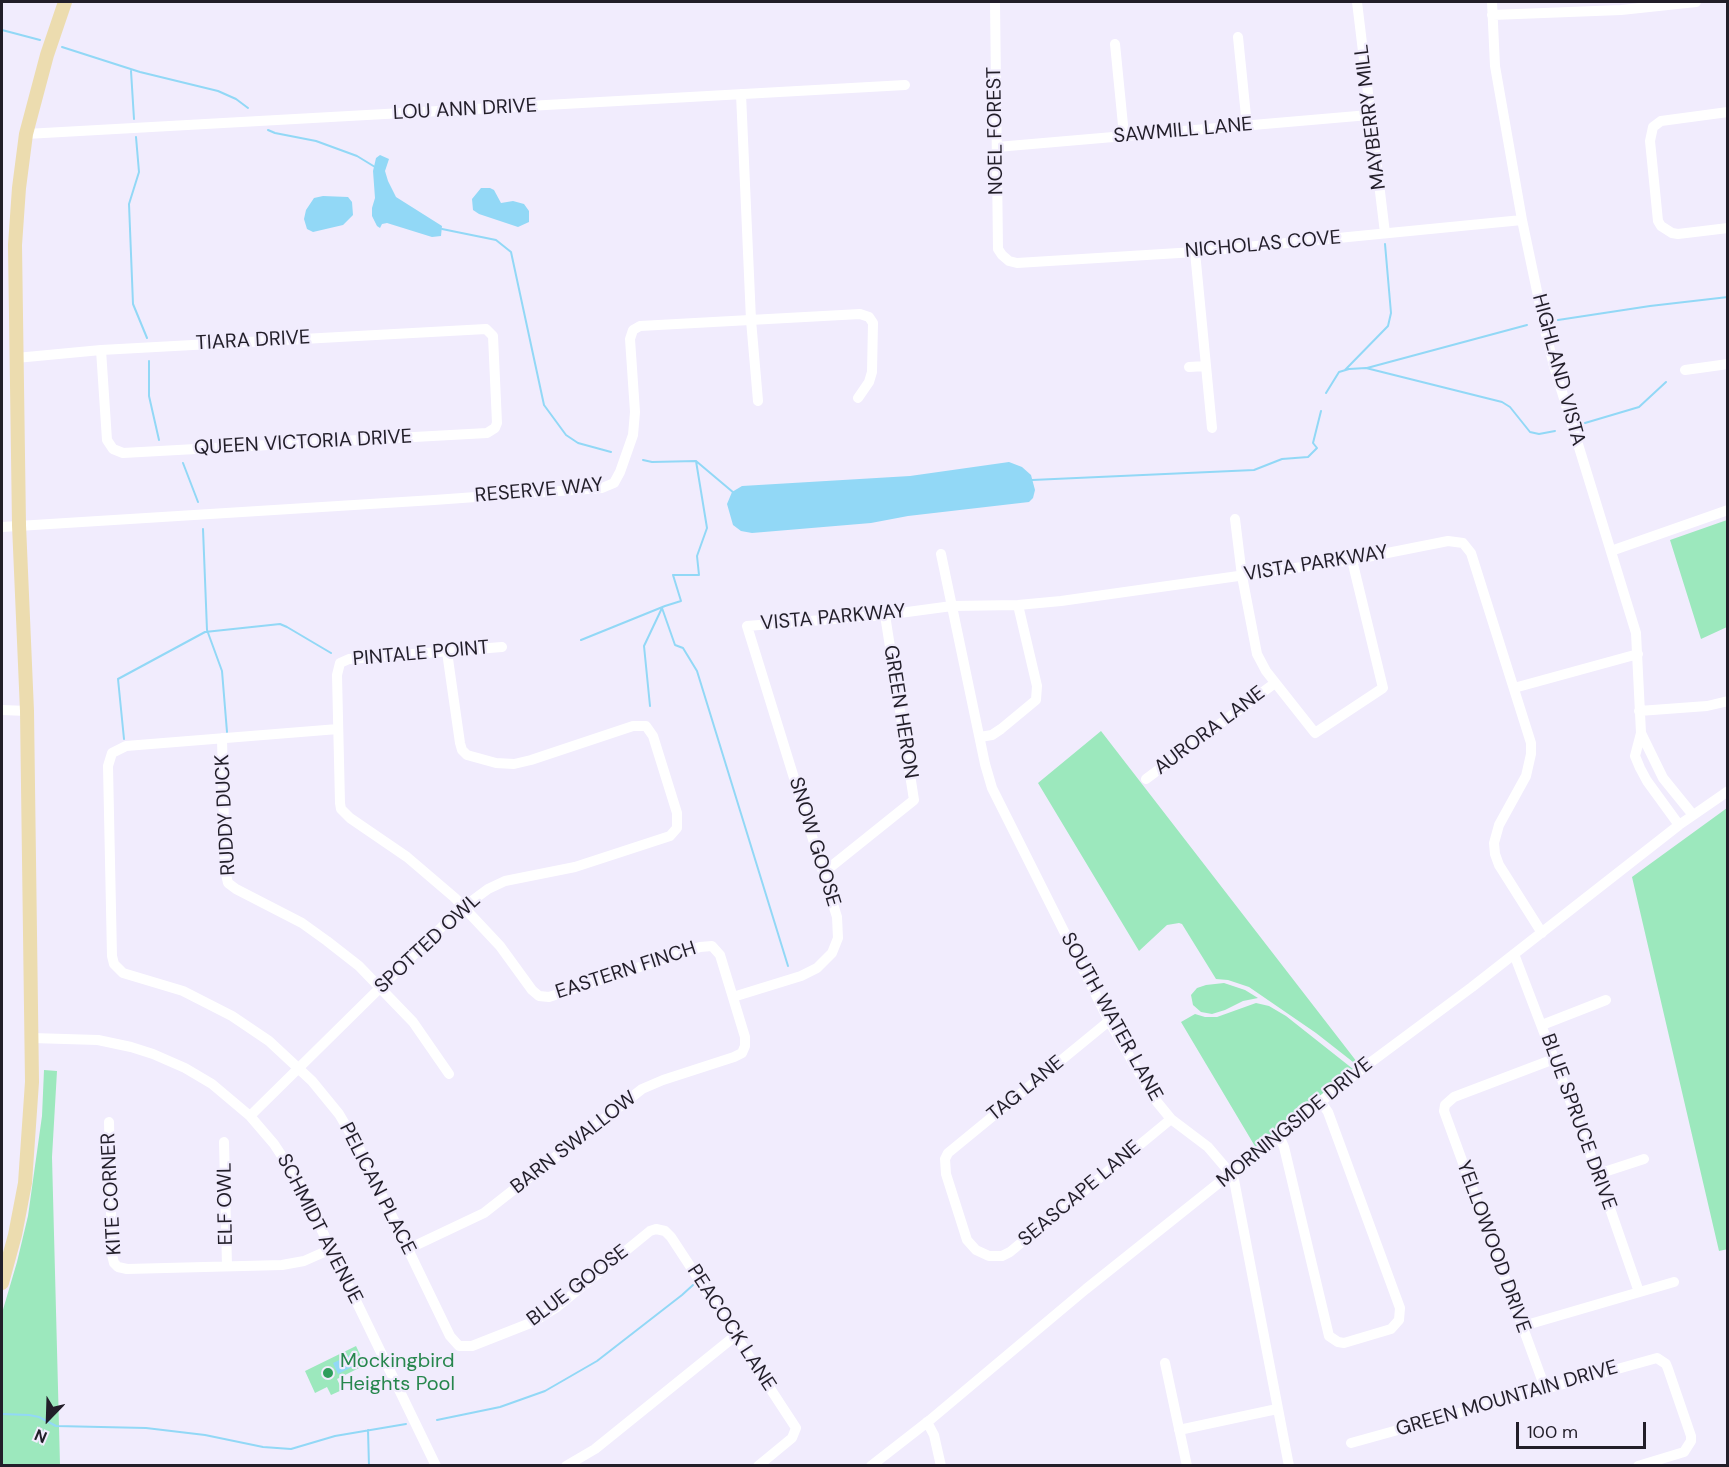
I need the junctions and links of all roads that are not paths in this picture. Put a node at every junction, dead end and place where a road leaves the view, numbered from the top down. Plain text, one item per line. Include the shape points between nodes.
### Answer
1 (65, 2) edge
2 (995, 2) edge
3 (1357, 2) edge
4 (1492, 2) edge
5 (1696, 2) edge
6 (1620, 6) edge
7 (1492, 15) junction
8 (1238, 37) dead end
9 (1114, 44) dead end
10 (904, 85) dead end
11 (741, 94) junction
12 (1728, 112) edge
13 (1370, 115) junction
14 (1247, 126) junction
15 (26, 134) junction
16 (1124, 135) junction
17 (997, 147) junction
18 (1522, 220) junction
19 (1728, 228) edge
20 (1385, 233) junction
21 (1195, 252) junction
22 (1005, 259) joint
23 (750, 320) junction
24 (489, 331) joint
25 (101, 350) junction
26 (16, 358) junction
27 (1728, 364) edge
28 (1206, 366) junction
29 (1189, 367) dead end
30 (1685, 370) dead end
31 (858, 398) dead end
32 (758, 401) dead end
33 (1212, 428) dead end
34 (1728, 510) edge
35 (1235, 519) dead end
36 (19, 525) junction
37 (2, 527) edge
38 (1611, 551) junction
39 (940, 554) dead end
40 (1352, 560) junction
41 (1242, 576) junction
42 (1018, 605) junction
43 (952, 606) junction
44 (885, 615) junction
45 (747, 626) joint
46 (502, 647) dead end
47 (447, 652) junction
48 (1638, 654) junction
49 (1275, 683) junction
50 (1514, 688) junction
51 (1728, 700) edge
52 (2, 710) edge
53 (27, 711) junction
54 (1639, 711) junction
55 (338, 729) junction
56 (1641, 733) junction
57 (980, 737) junction
58 (222, 738) junction
59 (1146, 779) dead end
60 (1728, 791) edge
61 (1693, 815) junction
62 (1679, 825) junction
63 (823, 873) junction
64 (463, 906) junction
65 (1542, 933) junction
66 (1514, 954) junction
67 (381, 987) junction
68 (733, 997) junction
69 (1606, 1000) dead end
70 (1109, 1022) junction
71 (1542, 1025) junction
72 (32, 1038) junction
73 (1554, 1059) junction
74 (299, 1068) junction
75 (449, 1074) dead end
76 (1321, 1102) junction
77 (250, 1116) junction
78 (1171, 1119) junction
79 (109, 1122) dead end
80 (1279, 1136) junction
81 (224, 1142) dead end
82 (1644, 1159) dead end
83 (1231, 1174) junction
84 (1598, 1174) junction
85 (661, 1229) joint
86 (331, 1249) junction
87 (408, 1249) junction
88 (985, 1254) joint
89 (227, 1266) junction
90 (1674, 1282) dead end
91 (2, 1283) edge
92 (1639, 1292) junction
93 (1523, 1326) junction
94 (735, 1336) junction
95 (459, 1346) joint
96 (1165, 1363) dead end
97 (1545, 1388) junction
98 (1277, 1409) junction
99 (927, 1422) junction
100 (1179, 1430) junction
101 (1352, 1443) dead end
102 (436, 1466) edge
103 (566, 1466) edge
104 (758, 1466) edge
105 (871, 1466) edge
106 (941, 1466) edge
107 (1187, 1466) edge
108 (1289, 1466) edge
109 (1638, 1466) edge

1 - 15 main road
2 - 17 street, NOEL FOREST
3 - 13 street, MAYBERRY MILL
4 - 7 street, HIGHLAND VISTA
5 - 6 street
6 - 7 street
7 - 18 street, HIGHLAND VISTA via 1496,66
8 - 14 street
9 - 16 street
10 - 11 street, LOU ANN DRIVE
11 - 15 street, LOU ANN DRIVE
11 - 23 street
12 - 19 street via 1666,120 1653,127 1650,141 1658,221 1666,230 1678,234
13 - 14 street, SAWMILL LANE
13 - 20 street, MAYBERRY MILL
14 - 16 street, SAWMILL LANE
15 - 26 main road via 15,244
16 - 17 street, SAWMILL LANE
17 - 22 street, NOEL FOREST via 998,249
18 - 20 street, NICHOLAS COVE
18 - 38 street, HIGHLAND VISTA via 1554,366
20 - 21 street, NICHOLAS COVE
21 - 22 street, NICHOLAS COVE via 1017,263
21 - 28 street
23 - 31 street, RESERVE WAY via 860,314 869,317 873,323 872,372
23 - 32 street
23 - 36 street, RESERVE WAY via 640,326 633,330 630,339 634,429 617,478 602,488
24 - 25 street, TIARA DRIVE
24 - 25 street, QUEEN VICTORIA DRIVE via 493,336 498,418 491,431 123,453 113,449 108,440
25 - 26 street, TIARA DRIVE
26 - 36 main road
27 - 30 street
28 - 29 street
28 - 33 street
34 - 38 street
35 - 41 street
36 - 37 street
36 - 53 main road
38 - 48 street, HIGHLAND VISTA via 1636,633
39 - 43 street, SOUTH WATER LANE
40 - 41 street, VISTA PARKWAY
40 - 49 street via 1383,688 1315,733
40 - 50 street, VISTA PARKWAY via 1448,541 1463,543 1471,554
41 - 42 street, VISTA PARKWAY
41 - 49 street via 1257,654
42 - 43 street, VISTA PARKWAY
42 - 57 street via 1036,700 992,735
43 - 44 street, VISTA PARKWAY
43 - 57 street, SOUTH WATER LANE
44 - 45 street, VISTA PARKWAY
44 - 63 street, GREEN HERON via 914,800
45 - 63 street, SNOW GOOSE
46 - 47 street, PINTALE POINT
47 - 55 street, PINTALE POINT via 349,659 340,663
47 - 64 street, SPOTTED OWL via 461,747 467,755 503,764 522,763 633,726 646,726 678,818 677,828 669,836 575,867 498,884
48 - 50 street
48 - 54 street, HIGHLAND VISTA
49 - 59 street, AURORA LANE
50 - 65 street, VISTA PARKWAY via 1531,754 1526,776 1495,835 1495,854
51 - 54 street via 1707,706
52 - 53 street
53 - 72 main road
54 - 56 street, HIGHLAND VISTA
55 - 58 street
55 - 64 street via 343,812 407,857
56 - 61 street, HIGHLAND VISTA via 1663,778
56 - 62 street, HIGHLAND VISTA via 1635,756 1647,782
57 - 70 street, SOUTH WATER LANE via 992,788
58 - 67 street, RUDDY DUCK via 228,883 327,941
58 - 74 street, PELICAN PLACE via 126,746 112,753 108,766 112,956 123,973 216,1006 253,1029
60 - 61 street, MORNINGSIDE DRIVE
61 - 62 street, MORNINGSIDE DRIVE
62 - 65 street, MORNINGSIDE DRIVE
63 - 68 street, SNOW GOOSE via 837,917 838,938 832,953 817,968 801,976
64 - 67 street, SPOTTED OWL
64 - 68 street, EASTERN FINCH via 539,996 549,997 712,946 720,955
65 - 66 street, MORNINGSIDE DRIVE
66 - 71 street, BLUE SPRUCE DRIVE
66 - 76 street, MORNINGSIDE DRIVE
67 - 74 street, SPOTTED OWL
67 - 75 street, RUDDY DUCK via 413,1022
68 - 87 street, BARN SWALLOW via 745,1037 744,1050 642,1089 484,1213
69 - 71 street
70 - 78 street, SOUTH WATER LANE via 1153,1097
70 - 88 street, TAG LANE via 953,1148 945,1159 965,1235 973,1247
71 - 73 street, BLUE SPRUCE DRIVE
72 - 77 street, SCHMIDT AVENUE via 98,1040 141,1050 198,1076
72 - 91 main road via 25,1183
73 - 84 street, BLUE SPRUCE DRIVE
73 - 93 street, YELLOWOOD DRIVE via 1454,1097 1445,1105 1444,1117
74 - 77 street, SPOTTED OWL
74 - 87 street, PELICAN PLACE via 324,1095 362,1152
76 - 80 street, MORNINGSIDE DRIVE
76 - 80 street via 1400,1308 1399,1320 1391,1329 1344,1343 1329,1335
77 - 86 street, SCHMIDT AVENUE via 290,1168
78 - 83 street, SOUTH WATER LANE via 1208,1147
78 - 88 street, SEASCAPE LANE via 1011,1252 997,1257
79 - 89 street, KITE CORNER via 112,1255 116,1266
80 - 83 street, MORNINGSIDE DRIVE
81 - 89 street, ELF OWL
82 - 84 street
83 - 98 street, SOUTH WATER LANE
83 - 99 street, MORNINGSIDE DRIVE
84 - 92 street, BLUE SPRUCE DRIVE
85 - 94 street, PEACOCK LANE via 671,1237
85 - 95 street, BLUE GOOSE via 650,1231 542,1317 472,1346
86 - 89 street via 292,1264
86 - 102 street, SCHMIDT AVENUE
87 - 95 street, PELICAN PLACE
90 - 92 street
92 - 93 street
93 - 97 street, YELLOWOOD DRIVE
94 - 103 street via 595,1449
94 - 104 street, PEACOCK LANE via 792,1420 796,1432
96 - 100 street
97 - 101 street, GREEN MOUNTAIN DRIVE
97 - 109 street, GREEN MOUNTAIN DRIVE via 1652,1358 1662,1361 1691,1441 1684,1452
98 - 100 street
98 - 108 street, SOUTH WATER LANE
99 - 105 street, MORNINGSIDE DRIVE
99 - 106 street
100 - 107 street

